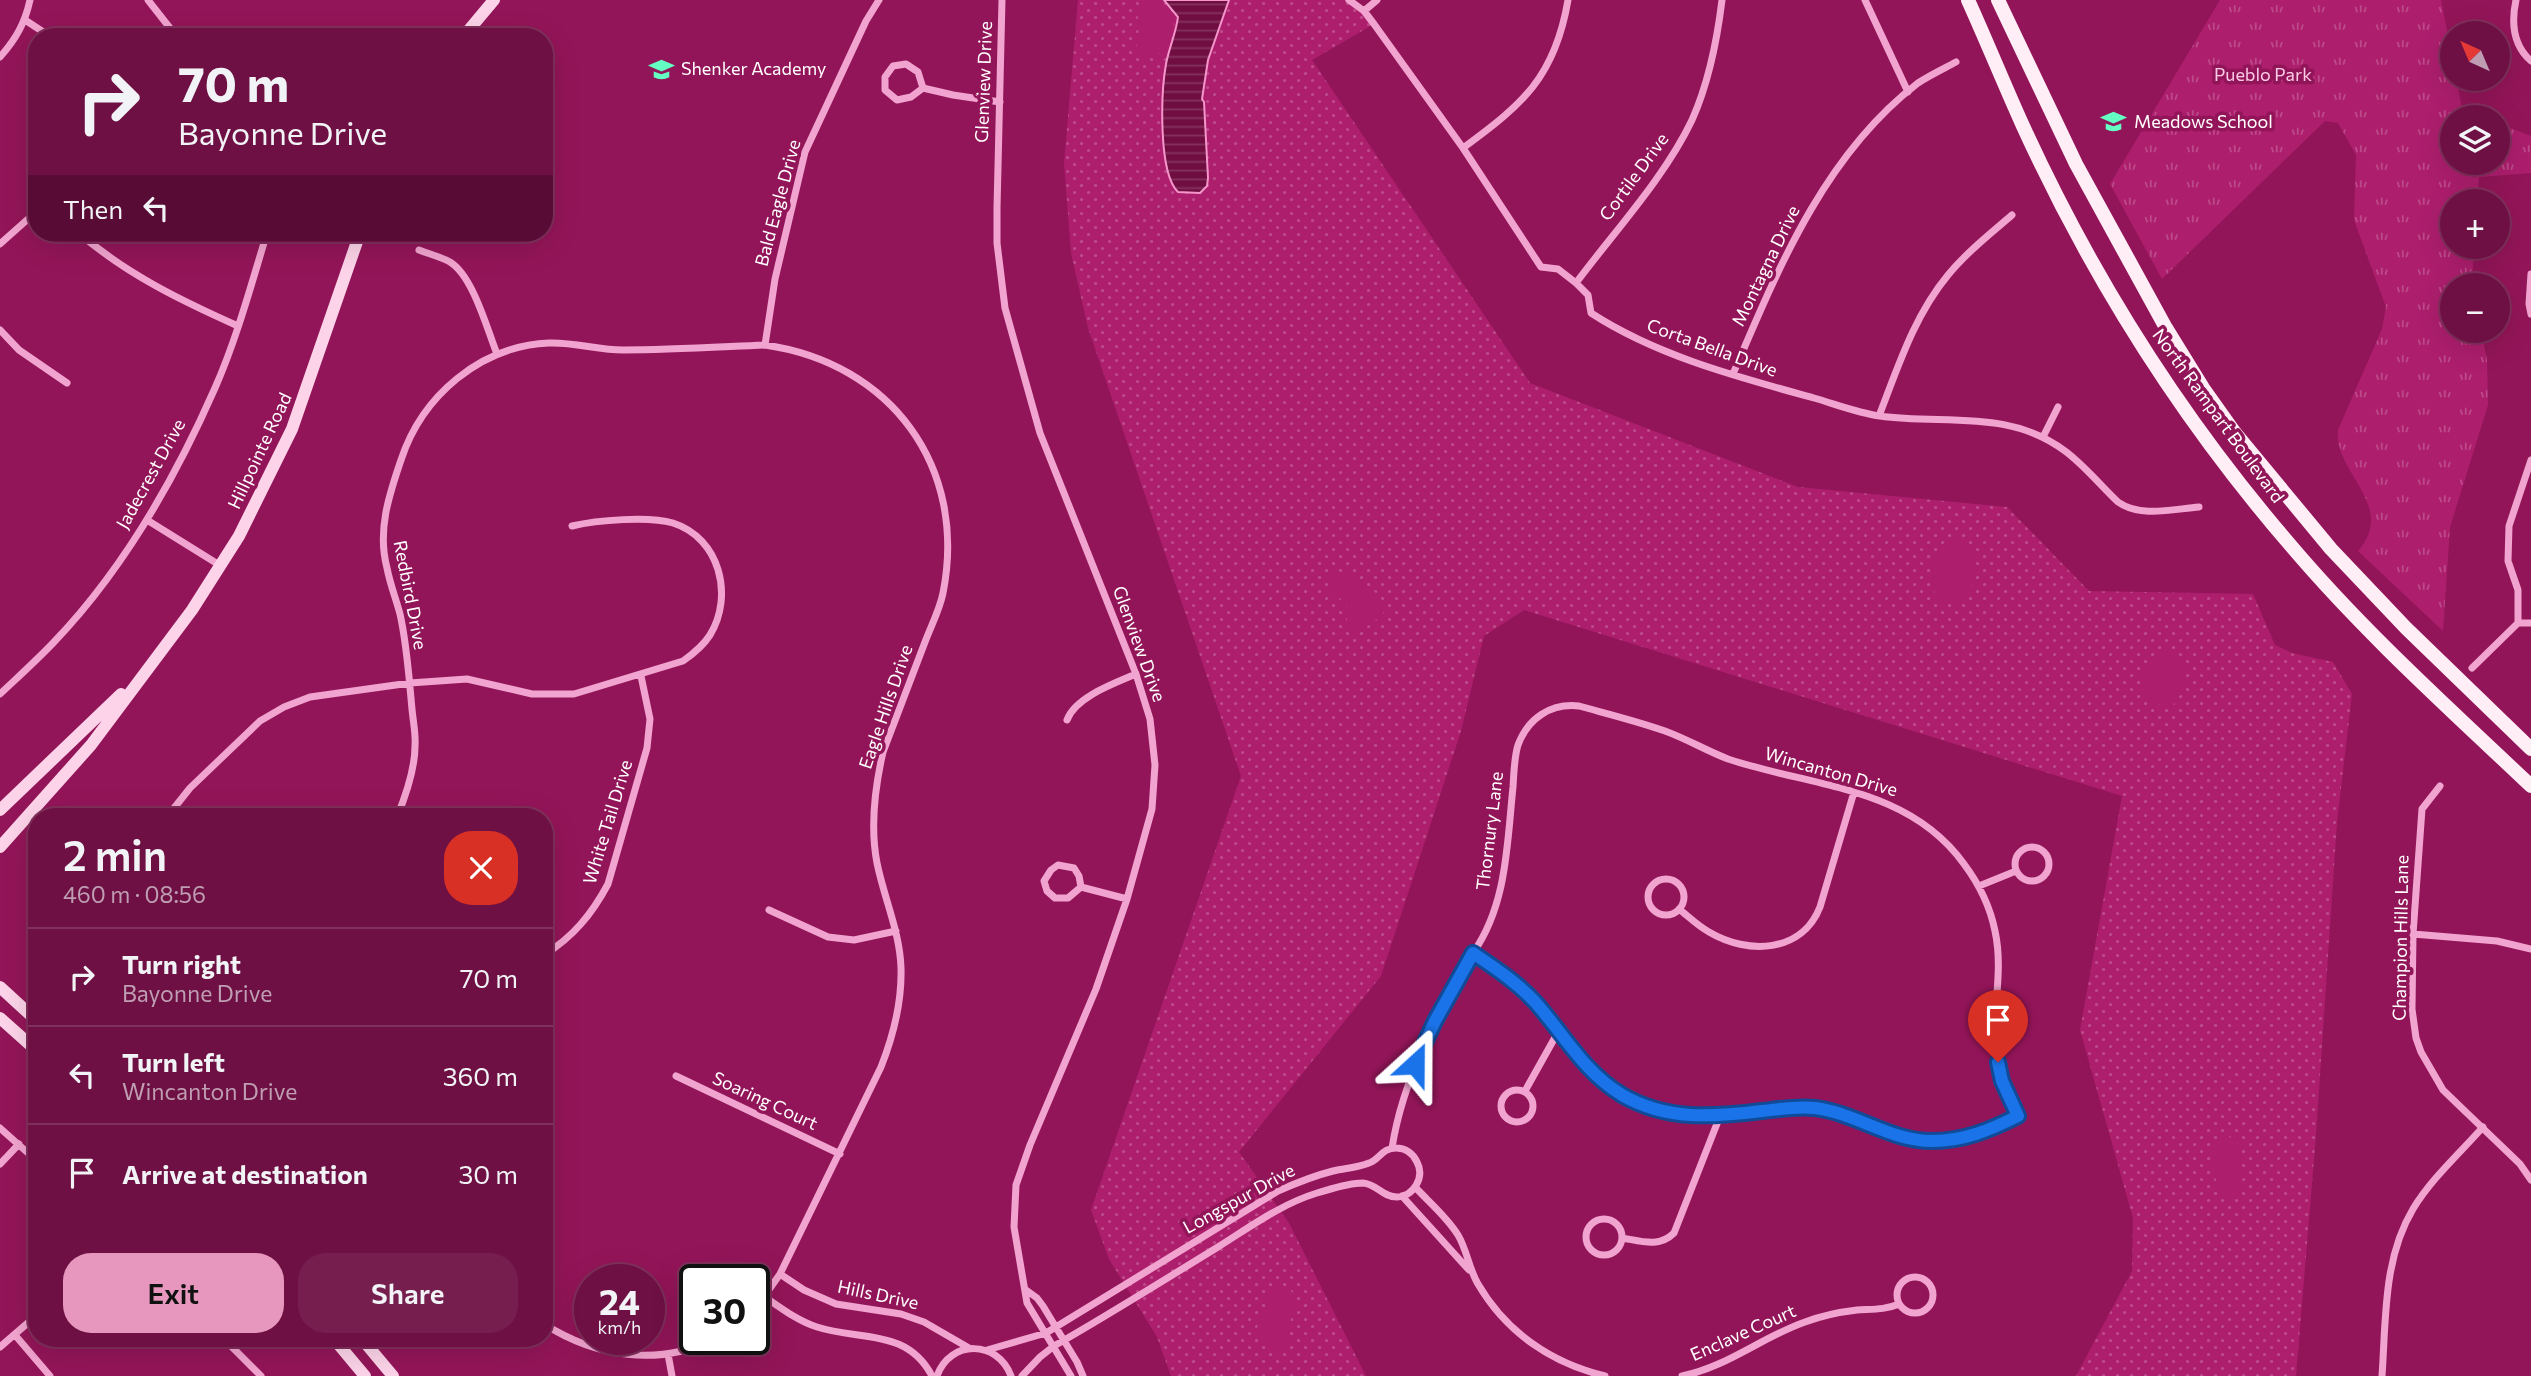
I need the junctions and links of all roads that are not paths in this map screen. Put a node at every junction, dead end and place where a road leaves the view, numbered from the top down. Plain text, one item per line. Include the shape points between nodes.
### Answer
1 (30, 0) edge
2 (148, 0) edge
3 (494, 0) edge
4 (879, 0) edge
5 (1002, 0) edge
6 (1349, 0) edge
7 (1377, 0) edge
8 (1569, 0) edge
9 (1722, 0) edge
10 (1865, 0) edge
11 (1968, 0) edge
12 (1998, 0) edge
13 (2516, 0) edge
14 (1364, 11) junction
15 (25, 20) junction
16 (37, 28) edge
17 (170, 28) edge
18 (471, 28) edge
19 (0, 57) edge
20 (2531, 61) edge
21 (1956, 62) dead end
22 (923, 88) junction
23 (1908, 92) junction
24 (1000, 102) junction
25 (1463, 148) junction
26 (2012, 215) dead end
27 (28, 219) edge
28 (91, 242) edge
29 (264, 242) edge
30 (357, 242) edge
31 (0, 244) edge
32 (419, 250) dead end
33 (2531, 274) edge
34 (1576, 283) junction
35 (2531, 314) edge
36 (238, 326) junction
37 (0, 330) edge
38 (765, 345) junction
39 (497, 354) junction
40 (1733, 374) junction
41 (67, 383) dead end
42 (2203, 388) junction
43 (2180, 403) junction
44 (2058, 407) dead end
45 (1879, 416) junction
46 (2043, 437) junction
47 (2531, 460) edge
48 (2528, 477) edge
49 (2199, 507) dead end
50 (146, 520) junction
51 (572, 527) dead end
52 (220, 566) junction
53 (2518, 623) junction
54 (2531, 623) edge
55 (151, 664) junction
56 (2472, 668) dead end
57 (1136, 674) junction
58 (641, 676) junction
59 (410, 683) junction
60 (0, 694) edge
61 (1541, 714) joint
62 (1067, 720) dead end
63 (2531, 749) edge
64 (2440, 786) dead end
65 (2531, 786) edge
66 (1854, 792) junction
67 (35, 808) edge
68 (174, 808) edge
69 (401, 808) edge
70 (0, 810) edge
71 (28, 816) edge
72 (0, 847) edge
73 (2016, 871) junction
74 (1979, 886) junction
75 (1082, 887) junction
76 (1127, 899) junction
77 (1679, 909) junction
78 (769, 910) dead end
79 (896, 931) junction
80 (2413, 934) junction
81 (2531, 949) edge
82 (553, 950) edge
83 (1473, 953) junction
84 (0, 987) edge
85 (28, 1013) edge
86 (0, 1018) edge
87 (1558, 1032) junction
88 (28, 1043) edge
89 (676, 1076) dead end
90 (1524, 1091) junction
91 (1720, 1116) junction
92 (2483, 1127) junction
93 (0, 1128) edge
94 (19, 1144) junction
95 (1392, 1148) junction
96 (28, 1152) edge
97 (840, 1154) junction
98 (0, 1164) edge
99 (2531, 1180) edge
100 (1415, 1187) junction
101 (1402, 1196) junction
102 (1622, 1238) junction
103 (780, 1274) junction
104 (1474, 1276) junction
105 (770, 1289) edge
106 (1026, 1290) junction
107 (770, 1300) edge
108 (1899, 1304) junction
109 (28, 1323) edge
110 (1056, 1327) junction
111 (553, 1330) edge
112 (1046, 1333) junction
113 (15, 1335) junction
114 (1065, 1340) junction
115 (0, 1346) edge
116 (1054, 1346) junction
117 (232, 1347) edge
118 (341, 1347) edge
119 (369, 1347) edge
120 (969, 1348) junction
121 (987, 1350) junction
122 (679, 1351) edge
123 (668, 1354) junction
124 (50, 1376) edge
125 (261, 1376) edge
126 (366, 1376) edge
127 (393, 1376) edge
128 (672, 1376) edge
129 (934, 1376) edge
130 (1011, 1376) edge
131 (1022, 1376) edge
132 (1071, 1376) edge
133 (1083, 1376) edge
134 (1605, 1376) edge
135 (1682, 1376) edge
136 (2382, 1376) edge

1 - 15 street
2 - 17 street
3 - 18 street
4 - 38 street, Bald Eagle Drive via 805,152 775,279
5 - 24 street, Glenview Drive
6 - 14 street
7 - 14 street
8 - 25 street via 1556,51 1541,77 1523,101
9 - 34 street, Cortile Drive via 1717,39 1692,120 1670,160
10 - 23 street
11 - 43 main road, North Rampart Boulevard via 2023,127 2080,238
12 - 42 main road, North Rampart Boulevard via 2076,164
13 - 20 street via 2514,38
14 - 25 street
15 - 16 street
15 - 19 street
21 - 23 street, Montagna Drive
22 - 22 street via 897,100 885,90 885,77 893,66 906,64 918,72
22 - 24 street
23 - 40 street, Montagna Drive via 1865,135 1815,200 1776,272
24 - 57 street, Glenview Drive via 997,243 1005,308 1040,433
25 - 34 street via 1541,267 1558,269
26 - 45 street via 1978,244 1933,295 1913,331
27 - 31 street
28 - 36 street via 136,275
29 - 36 street, Jadecrest Drive
30 - 52 street, Hillpointe Road via 292,429
32 - 39 street via 458,269
33 - 35 street
34 - 40 street, Corta Bella Drive via 1588,295 1591,313 1608,324 1648,344
36 - 50 street, Jadecrest Drive via 215,388
37 - 41 street via 19,350
38 - 39 street, Redbird Drive via 620,350 547,343
38 - 79 street, Eagle Hills Drive via 832,362 873,388 912,430 931,461 944,501 949,546 943,595 878,773 877,862
39 - 59 street, Redbird Drive via 440,392 420,417 404,448 386,504 386,565 400,616
40 - 45 street, Corta Bella Drive
42 - 43 main road
42 - 63 main road, North Rampart Boulevard via 2330,549
43 - 65 main road, North Rampart Boulevard via 2312,569
44 - 46 street
45 - 46 street, Corta Bella Drive via 1998,422
46 - 49 street, Corta Bella Drive via 2066,451 2127,509
47 - 48 street
48 - 53 street via 2509,526 2508,561 2518,590
50 - 52 street
50 - 60 street, Jadecrest Drive via 63,631
51 - 58 street via 590,522 658,520 690,532 713,557 722,590 709,638 683,661
52 - 55 street, Hillpointe Road
53 - 54 street
53 - 56 street
55 - 67 street, Hillpointe Road via 91,745
55 - 70 street, Hillpointe Road
57 - 62 street via 1097,690 1069,713
57 - 76 street, Glenview Drive via 1150,719 1155,765 1152,809
58 - 59 street via 574,694 532,694 467,679
58 - 82 street, White Tail Drive via 650,719 647,748 608,884 580,927
59 - 68 street via 310,697 284,707 260,721
59 - 69 street, Redbird Drive via 415,746
61 - 66 street, Wincanton Drive via 1559,706 1579,706 1664,731 1728,759
61 - 83 street, Thornury Lane via 1518,744 1502,886
64 - 80 street, Champion Hills Lane via 2422,809
66 - 74 street, Wincanton Drive via 1891,804 1928,826 1958,855
66 - 77 street via 1821,907 1797,937 1768,946 1732,942 1710,933
71 - 72 street, Hillpointe Road
73 - 73 street via 2026,880 2039,880 2048,870 2047,857 2038,848 2025,849 2016,858
73 - 74 street
74 - 91 street, Wincanton Drive via 1998,951 1998,1062 2018,1116 1971,1136 1929,1141 1895,1135 1840,1113 1813,1108
75 - 75 street via 1069,898 1055,898 1044,881 1058,865 1074,868
75 - 76 street
76 - 106 street, Glenview Drive via 1096,989 1016,1185 1014,1227
77 - 77 street via 1684,896 1678,884 1665,880 1650,888 1654,911 1667,915
78 - 79 street via 828,937 854,940
79 - 97 street, Eagle Hills Drive via 901,978 894,1034
80 - 81 street via 2497,941
80 - 92 street, Champion Hills Lane via 2412,1009 2421,1052 2443,1090
83 - 87 street via 1523,989
83 - 95 street, Thornury Lane via 1415,1064
84 - 85 street
86 - 88 street
87 - 90 street
87 - 91 street via 1589,1070 1626,1098 1679,1115
89 - 97 street, Soaring Court
90 - 90 street via 1512,1090 1502,1098 1501,1111 1509,1120 1521,1122 1531,1114 1532,1101
91 - 102 street via 1672,1236 1653,1243
92 - 99 street, Champion Hills Lane
92 - 136 street via 2429,1186 2402,1230 2389,1280
93 - 94 street
94 - 96 street
94 - 98 street
95 - 100 street via 1406,1150 1416,1160 1420,1173
95 - 110 street, Longspur Drive via 1373,1162 1317,1175 1278,1191
97 - 103 street, Eagle Hills Drive
100 - 101 street
100 - 104 street via 1456,1233
101 - 104 street
101 - 114 street, Longspur Drive via 1390,1196 1362,1183 1314,1194
102 - 102 street via 1617,1225 1605,1219 1591,1224 1586,1236 1590,1250 1603,1255 1616,1251
103 - 105 street, Eagle Hills Drive
103 - 120 street, Hills Drive via 836,1304 924,1321
104 - 134 street via 1490,1303 1522,1336 1560,1361
106 - 110 street via 1037,1298
106 - 112 street, Glenview Drive via 1027,1303
107 - 129 street via 816,1327 902,1344
108 - 108 street, Enclave Court via 1910,1312 1923,1311 1932,1300 1930,1287 1920,1278 1906,1280 1898,1291
108 - 135 street, Enclave Court via 1805,1322 1715,1367
109 - 113 street
110 - 112 street, Longspur Drive
110 - 114 street
111 - 123 street via 591,1348 629,1356
112 - 116 street, Glenview Drive
112 - 121 street, Longspur Drive
113 - 115 street
113 - 124 street
114 - 116 street, Longspur Drive
114 - 133 street
116 - 131 street, Longspur Drive
116 - 132 street, Glenview Drive
117 - 125 street
118 - 126 street
119 - 127 street
120 - 121 street, Hills Drive
120 - 129 street via 948,1358
121 - 130 street via 1002,1360
122 - 123 street
123 - 128 street

